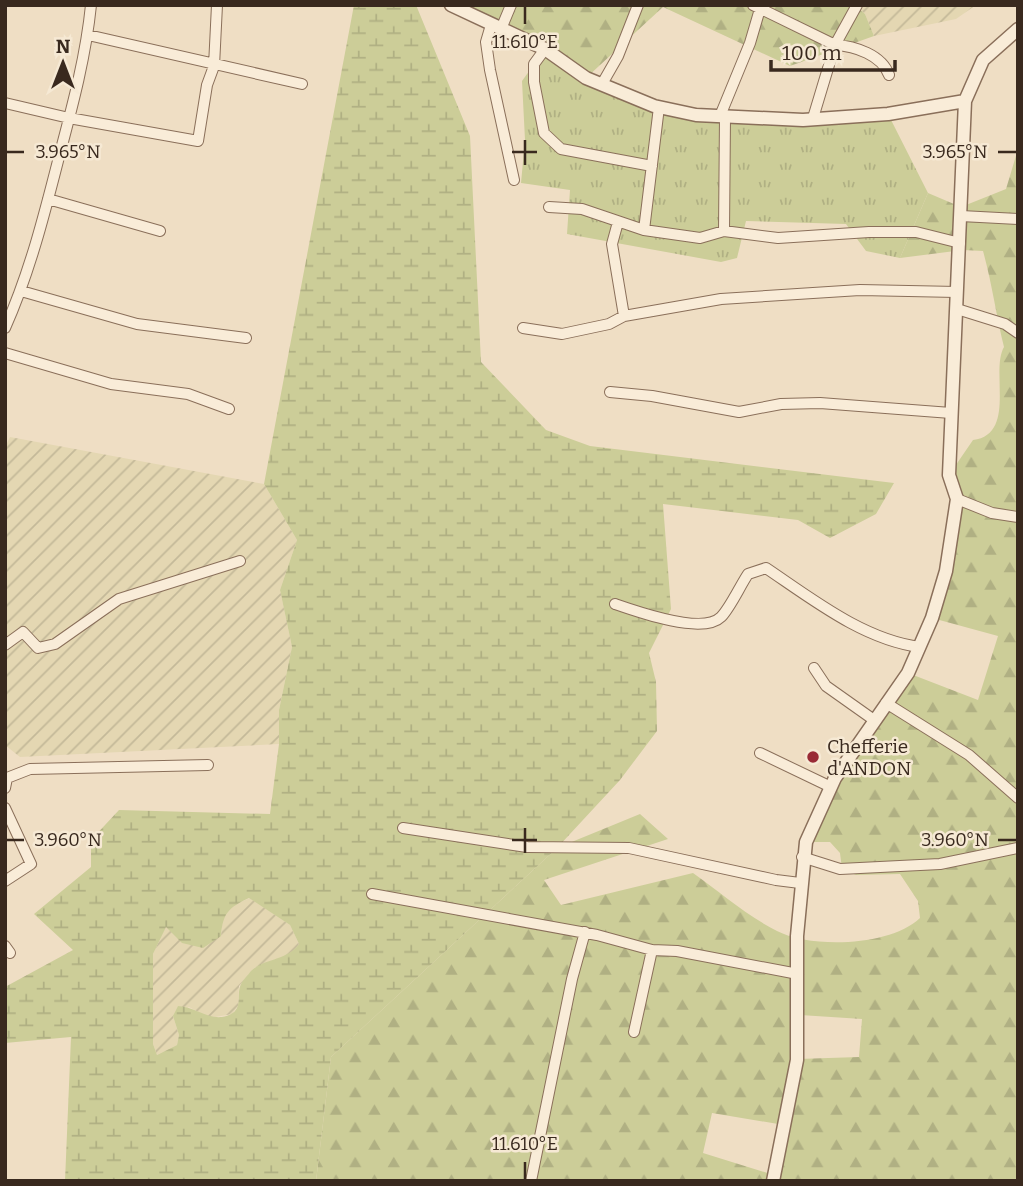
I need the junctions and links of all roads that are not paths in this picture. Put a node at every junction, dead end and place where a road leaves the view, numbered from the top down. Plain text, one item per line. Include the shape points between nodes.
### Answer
1 (91, 5) edge
2 (217, 5) edge
3 (451, 5) edge
4 (511, 5) edge
5 (638, 5) edge
6 (858, 5) edge
7 (757, 7) edge
8 (496, 27) junction
9 (1018, 29) edge
10 (88, 35) junction
11 (835, 45) junction
12 (545, 49) junction
13 (214, 66) junction
14 (889, 75) dead end
15 (302, 84) dead end
16 (603, 84) junction
17 (965, 101) junction
18 (5, 103) edge
19 (659, 107) junction
20 (722, 116) junction
21 (69, 118) junction
22 (813, 118) junction
23 (652, 166) junction
24 (514, 180) dead end
25 (48, 199) junction
26 (549, 207) dead end
27 (961, 216) junction
28 (1018, 219) edge
29 (618, 222) junction
30 (160, 230) dead end
31 (644, 230) junction
32 (724, 231) junction
33 (960, 243) junction
34 (21, 291) junction
35 (957, 292) junction
36 (957, 309) junction
37 (624, 316) junction
38 (5, 328) edge
39 (523, 328) dead end
40 (1018, 333) edge
41 (246, 338) dead end
42 (5, 353) edge
43 (610, 392) dead end
44 (229, 409) dead end
45 (951, 413) junction
46 (957, 499) junction
47 (1018, 517) edge
48 (240, 561) dead end
49 (615, 604) dead end
50 (5, 645) edge
51 (920, 646) junction
52 (814, 668) dead end
53 (886, 703) junction
54 (874, 720) junction
55 (760, 753) dead end
56 (208, 765) dead end
57 (831, 787) junction
58 (5, 788) edge
59 (1018, 798) edge
60 (5, 808) edge
61 (404, 828) dead end
62 (1018, 848) edge
63 (802, 857) junction
64 (5, 881) edge
65 (800, 883) junction
66 (372, 894) dead end
67 (585, 932) junction
68 (652, 950) junction
69 (798, 974) junction
70 (634, 1032) dead end
71 (531, 1181) edge
72 (773, 1181) edge

1 - 10 street
2 - 13 street
3 - 8 street
4 - 8 street
5 - 16 street
6 - 11 street
7 - 11 street
7 - 20 street via 750,43
8 - 12 street
8 - 24 street via 486,42
9 - 17 street via 983,61
10 - 13 street
10 - 21 street
11 - 14 street via 855,46 886,67
11 - 22 street
12 - 16 street via 586,78
12 - 23 street via 534,64 544,133 561,149
13 - 15 street
13 - 21 street via 198,141
16 - 19 street
17 - 22 street via 888,114
17 - 27 street
18 - 21 street
19 - 20 street
19 - 23 street
20 - 22 street
20 - 32 street
21 - 25 street
23 - 31 street
25 - 30 street
25 - 34 street
26 - 29 street via 582,209
27 - 28 street
27 - 33 street
29 - 31 street
29 - 37 street via 612,244
31 - 32 street via 700,238
32 - 33 street via 778,238 916,232
33 - 35 street
34 - 38 street
34 - 41 street via 137,324
35 - 36 street
35 - 37 street via 860,290 721,299
36 - 40 street via 1005,324
36 - 45 street
37 - 39 street via 609,324 562,334
42 - 44 street via 111,384 188,394
43 - 45 street via 739,412 820,403
45 - 46 street via 949,475
46 - 47 street via 992,513
46 - 51 street via 946,571
48 - 50 street via 119,599 55,644 38,648 23,632
49 - 51 street via 646,615 703,625 721,617 748,574 766,569 894,644
51 - 53 street via 908,673
52 - 54 street via 826,686
53 - 54 street
53 - 59 street via 969,755
54 - 57 street
55 - 57 street
56 - 58 street via 30,769 7,778
57 - 63 street
60 - 64 street via 32,864
61 - 65 street via 527,847 629,848
62 - 63 street via 940,864 841,869
63 - 65 street
65 - 69 street
66 - 67 street
67 - 68 street
67 - 71 street
68 - 69 street
68 - 70 street
69 - 72 street via 797,1060

